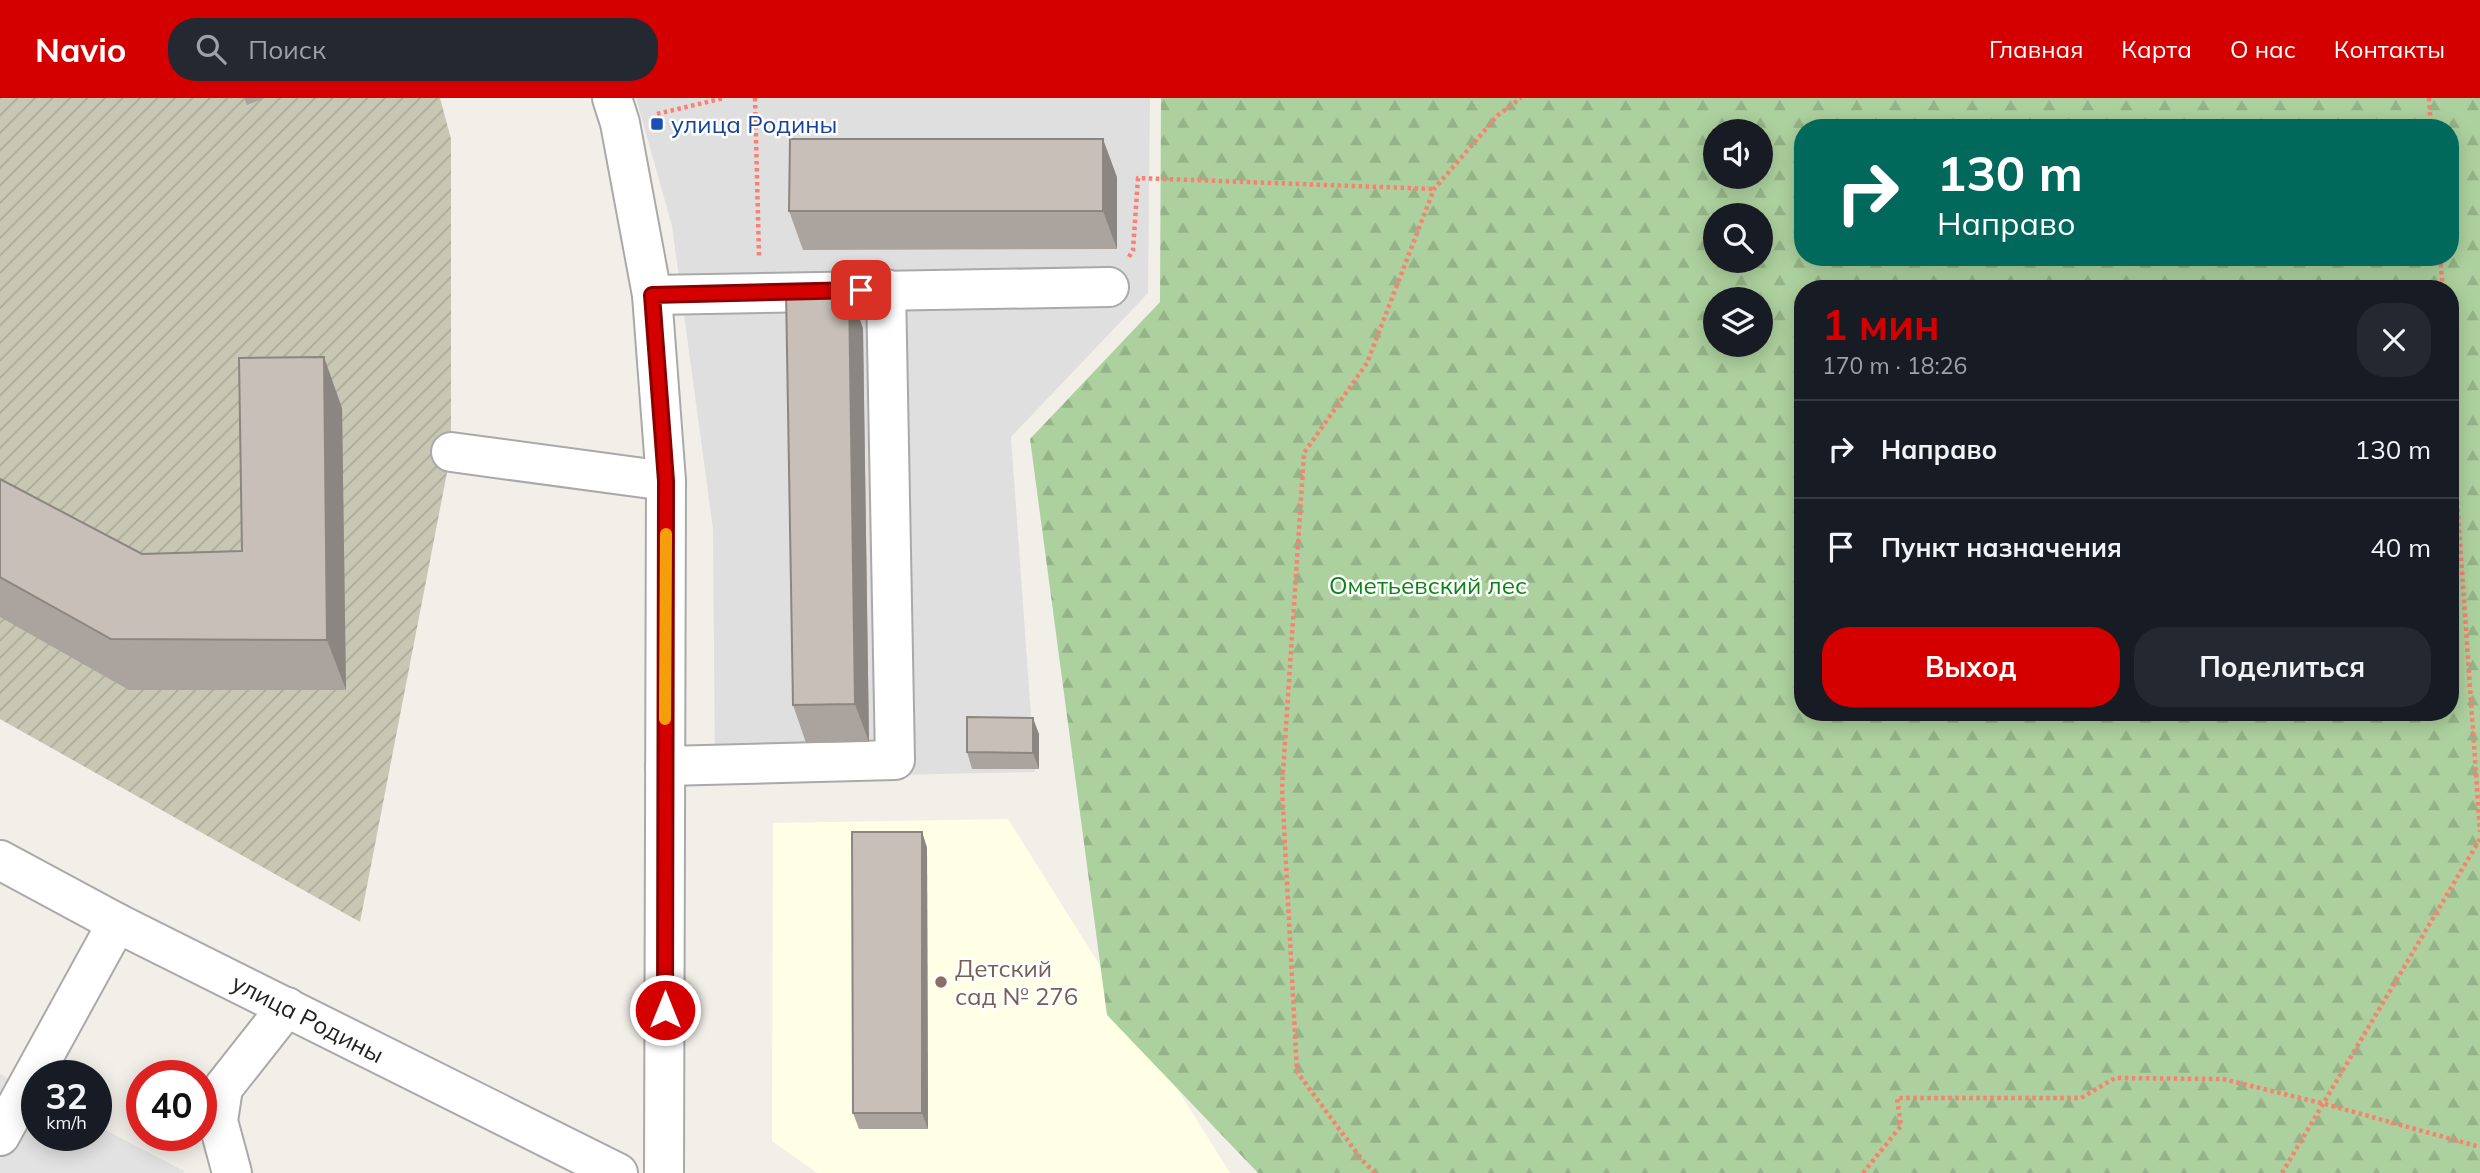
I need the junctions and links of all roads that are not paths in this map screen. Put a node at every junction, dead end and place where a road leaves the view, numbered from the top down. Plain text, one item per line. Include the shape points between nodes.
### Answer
1 (616, 111) edge
2 (1109, 287) road end
3 (886, 289) junction
4 (652, 295) junction
5 (451, 452) dead end
6 (666, 481) junction
7 (665, 766) junction
8 (0, 860) edge
9 (117, 923) junction
10 (287, 1007) junction
11 (0, 1136) edge
12 (232, 1173) edge
13 (618, 1173) edge
14 (664, 1173) edge

1 - 4 street
2 - 3 street
3 - 4 street
3 - 7 street via 895,760
4 - 6 street
5 - 6 street
6 - 7 street
7 - 14 street
8 - 9 street, улица Родины
9 - 10 street, улица Родины
9 - 11 street
10 - 12 street via 223,1088 218,1121
10 - 13 street, улица Родины

